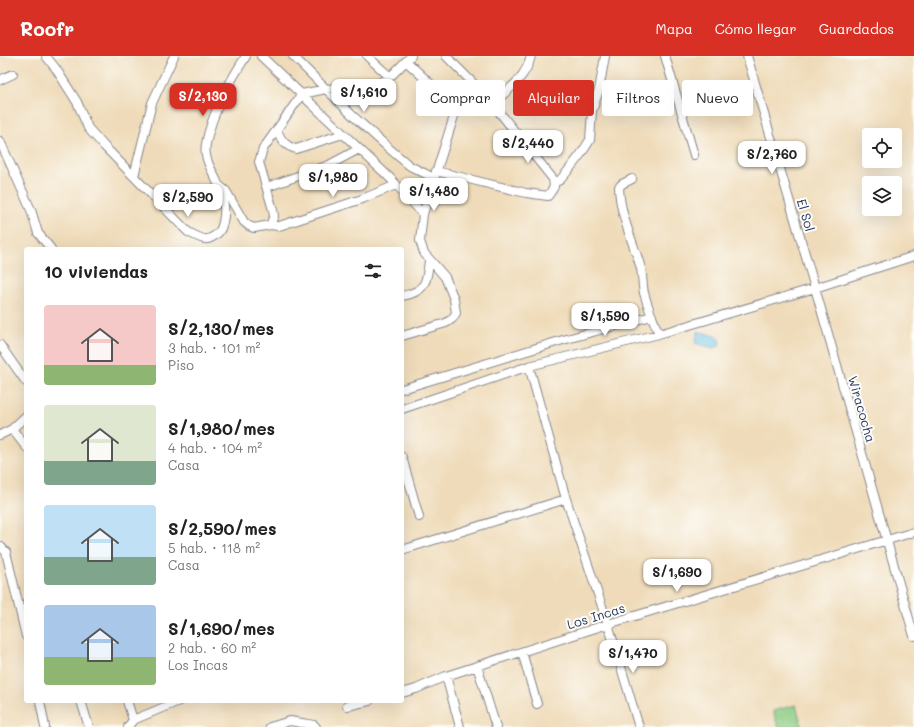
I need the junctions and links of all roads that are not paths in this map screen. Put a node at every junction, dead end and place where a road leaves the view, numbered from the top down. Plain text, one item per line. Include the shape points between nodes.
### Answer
1 (46, 56) edge
2 (174, 56) edge
3 (246, 56) edge
4 (260, 56) edge
5 (293, 56) edge
6 (367, 56) edge
7 (446, 56) edge
8 (531, 56) edge
9 (605, 56) edge
10 (665, 56) edge
11 (747, 56) edge
12 (408, 59) edge
13 (13, 74) dead end
14 (390, 77) junction
15 (0, 80) edge
16 (469, 80) edge
17 (326, 89) junction
18 (505, 93) edge
19 (302, 94) junction
20 (502, 116) edge
21 (277, 130) junction
22 (343, 134) junction
23 (1, 144) edge
24 (359, 149) junction
25 (694, 155) dead end
26 (435, 175) junction
27 (134, 176) junction
28 (632, 179) dead end
29 (554, 183) junction
30 (218, 184) junction
31 (396, 185) junction
32 (267, 187) junction
33 (423, 214) junction
34 (270, 225) junction
35 (49, 247) edge
36 (914, 256) edge
37 (429, 260) junction
38 (815, 288) junction
39 (404, 295) edge
40 (652, 316) junction
41 (659, 334) junction
42 (404, 335) edge
43 (0, 345) edge
44 (528, 366) junction
45 (24, 379) edge
46 (404, 388) edge
47 (404, 408) edge
48 (24, 418) edge
49 (12, 428) junction
50 (0, 435) edge
51 (24, 444) edge
52 (404, 464) edge
53 (566, 499) junction
54 (419, 517) dead end
55 (914, 532) edge
56 (886, 540) junction
57 (0, 546) edge
58 (404, 549) edge
59 (608, 624) junction
60 (24, 628) edge
61 (914, 636) edge
62 (522, 652) junction
63 (477, 666) junction
64 (446, 676) junction
65 (404, 692) edge
66 (40, 703) edge
67 (82, 703) edge
68 (126, 703) edge
69 (175, 703) edge
70 (361, 703) edge
71 (537, 704) dead end
72 (347, 706) dead end
73 (131, 724) edge
74 (45, 727) edge
75 (89, 727) edge
76 (270, 727) edge
77 (316, 727) edge
78 (460, 727) edge
79 (496, 727) edge
80 (639, 727) edge

1 - 27 street via 77,102 88,128
2 - 27 street via 152,103
3 - 30 street via 217,108 205,145 206,157
4 - 19 street
5 - 17 street
6 - 14 street
7 - 16 street
8 - 18 street via 522,76
9 - 29 street via 592,111 590,140 567,172
10 - 25 street
11 - 38 street, El Sol
12 - 14 street
12 - 26 street via 453,105 455,113
13 - 15 street
14 - 17 street via 378,84
17 - 19 street
17 - 26 street via 410,166
19 - 21 street
19 - 22 street
20 - 29 street via 554,179
21 - 22 street via 281,140 296,149
21 - 32 street via 263,149 259,162
22 - 24 street
23 - 35 street via 31,210 38,233
24 - 31 street
24 - 32 street via 329,165
26 - 29 street via 548,196
26 - 33 street
27 - 30 street via 188,232 204,240 212,238 220,231 224,218 224,202
28 - 40 street via 619,187 619,196
30 - 34 street via 226,191 248,226 254,228
31 - 33 street
31 - 34 street via 279,226
32 - 34 street via 274,216
33 - 37 street via 420,241
36 - 38 street
37 - 39 street via 427,280 421,288
37 - 42 street via 445,278 454,299 456,313 446,323
38 - 41 street
38 - 56 street, Wiracocha
40 - 41 street
40 - 46 street
41 - 44 street
43 - 45 street
44 - 47 street
44 - 53 street
48 - 49 street
49 - 50 street
49 - 51 street
52 - 54 street
53 - 58 street
53 - 59 street
55 - 56 street, Los Incas
56 - 59 street, Los Incas
56 - 61 street, Wiracocha
57 - 60 street via 6,552
59 - 62 street, Los Incas
59 - 80 street
62 - 63 street, Los Incas
62 - 71 street
63 - 64 street, Los Incas
63 - 79 street
64 - 65 street, Los Incas
64 - 78 street
66 - 74 street
67 - 75 street
68 - 73 street
69 - 73 street
70 - 72 street
76 - 77 street via 290,721

